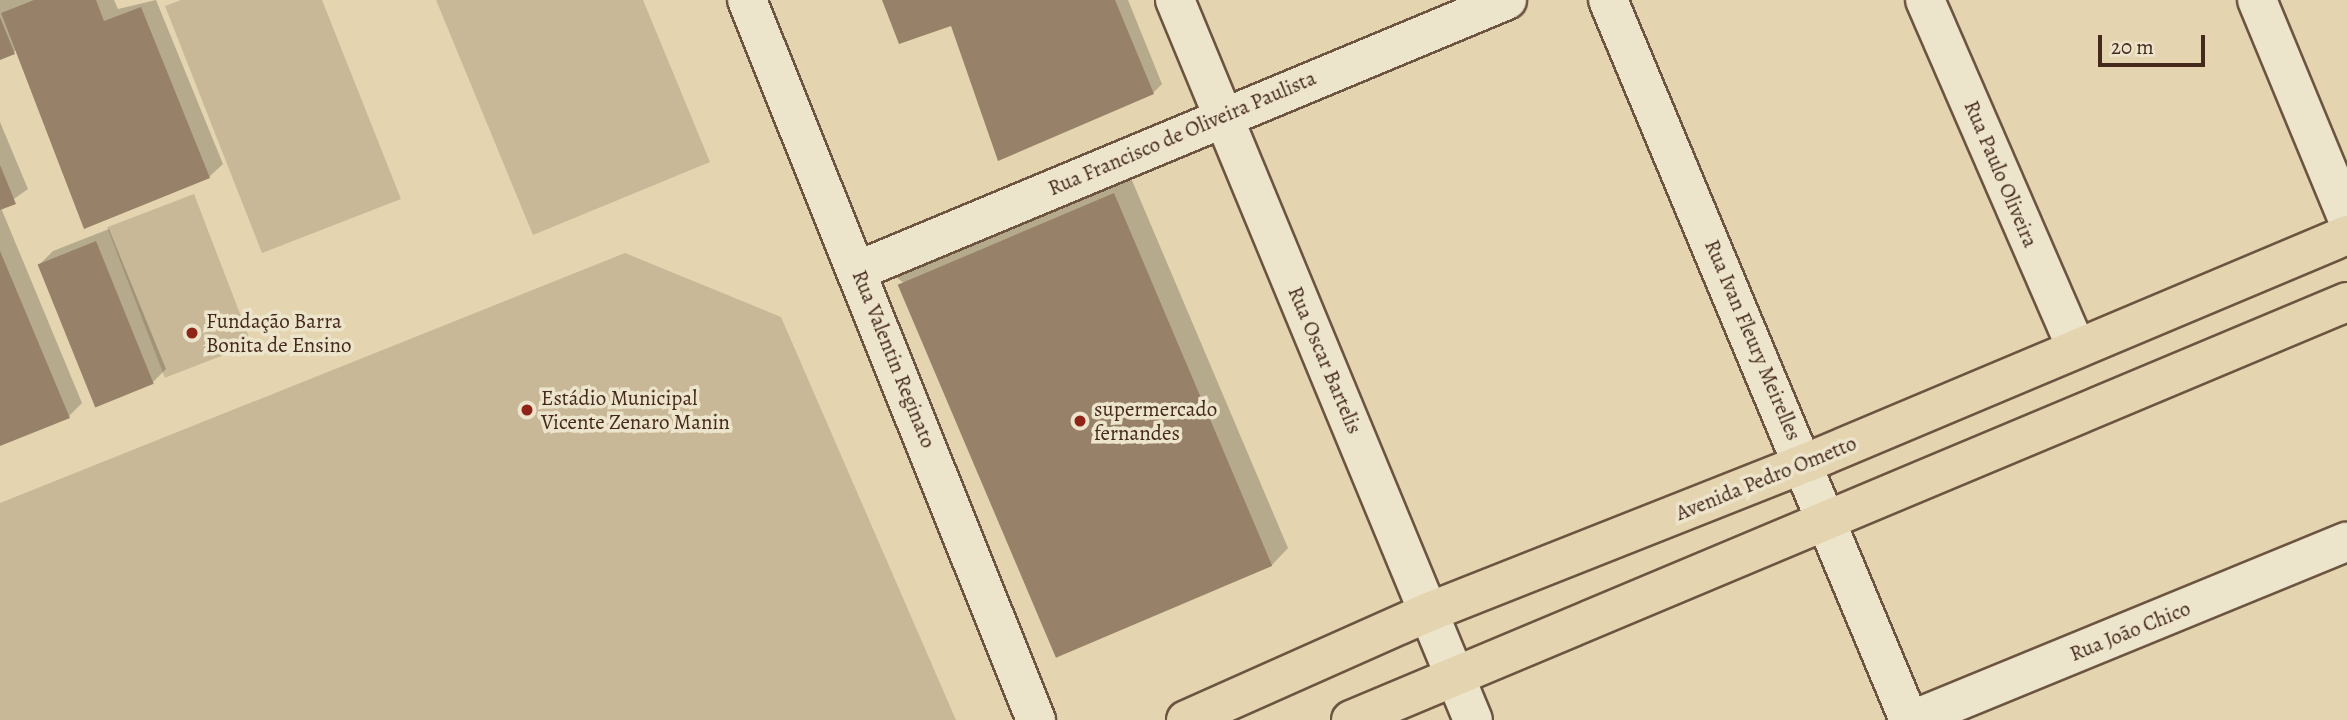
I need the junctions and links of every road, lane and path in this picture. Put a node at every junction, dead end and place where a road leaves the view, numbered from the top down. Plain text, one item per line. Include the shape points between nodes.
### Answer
1 (747, 0) edge
2 (1175, 0) edge
3 (1507, 0) edge
4 (1608, 0) edge
5 (1925, 0) edge
6 (2257, 0) edge
7 (1223, 114) junction
8 (2347, 217) edge
9 (2347, 235) edge
10 (859, 270) junction
11 (2346, 305) edge
12 (2076, 348) junction
13 (1806, 463) junction
14 (1829, 521) junction
15 (2347, 542) edge
16 (1429, 612) junction
17 (1456, 677) junction
18 (1036, 720) edge
19 (1186, 720) edge
20 (1351, 720) edge
21 (1473, 720) edge
22 (1911, 720) edge

1 - 10 street, Rua Valentin Reginato
2 - 7 street, Rua Oscar Bartelis
3 - 7 street, Rua Francisco de Oliveira Paulista
4 - 13 street, Rua Ivan Fleury Meirelles
5 - 12 street, Rua Paulo Oliveira
6 - 8 street
7 - 10 street, Rua Francisco de Oliveira Paulista
7 - 16 street, Rua Oscar Bartelis
9 - 12 main road, Avenida Pedro Ometto
10 - 18 street, Rua Valentin Reginato
11 - 14 main road
12 - 13 main road, Avenida Pedro Ometto
13 - 14 street, Rua Ivan Fleury Meirelles
13 - 16 main road, Avenida Pedro Ometto
14 - 17 main road
14 - 22 street, Rua Ivan Fleury Meirelles
15 - 22 street, Rua João Chico
16 - 17 street, Rua Oscar Bartelis
16 - 19 main road, Avenida Pedro Ometto
17 - 20 main road
17 - 21 street, Rua Oscar Bartelis

